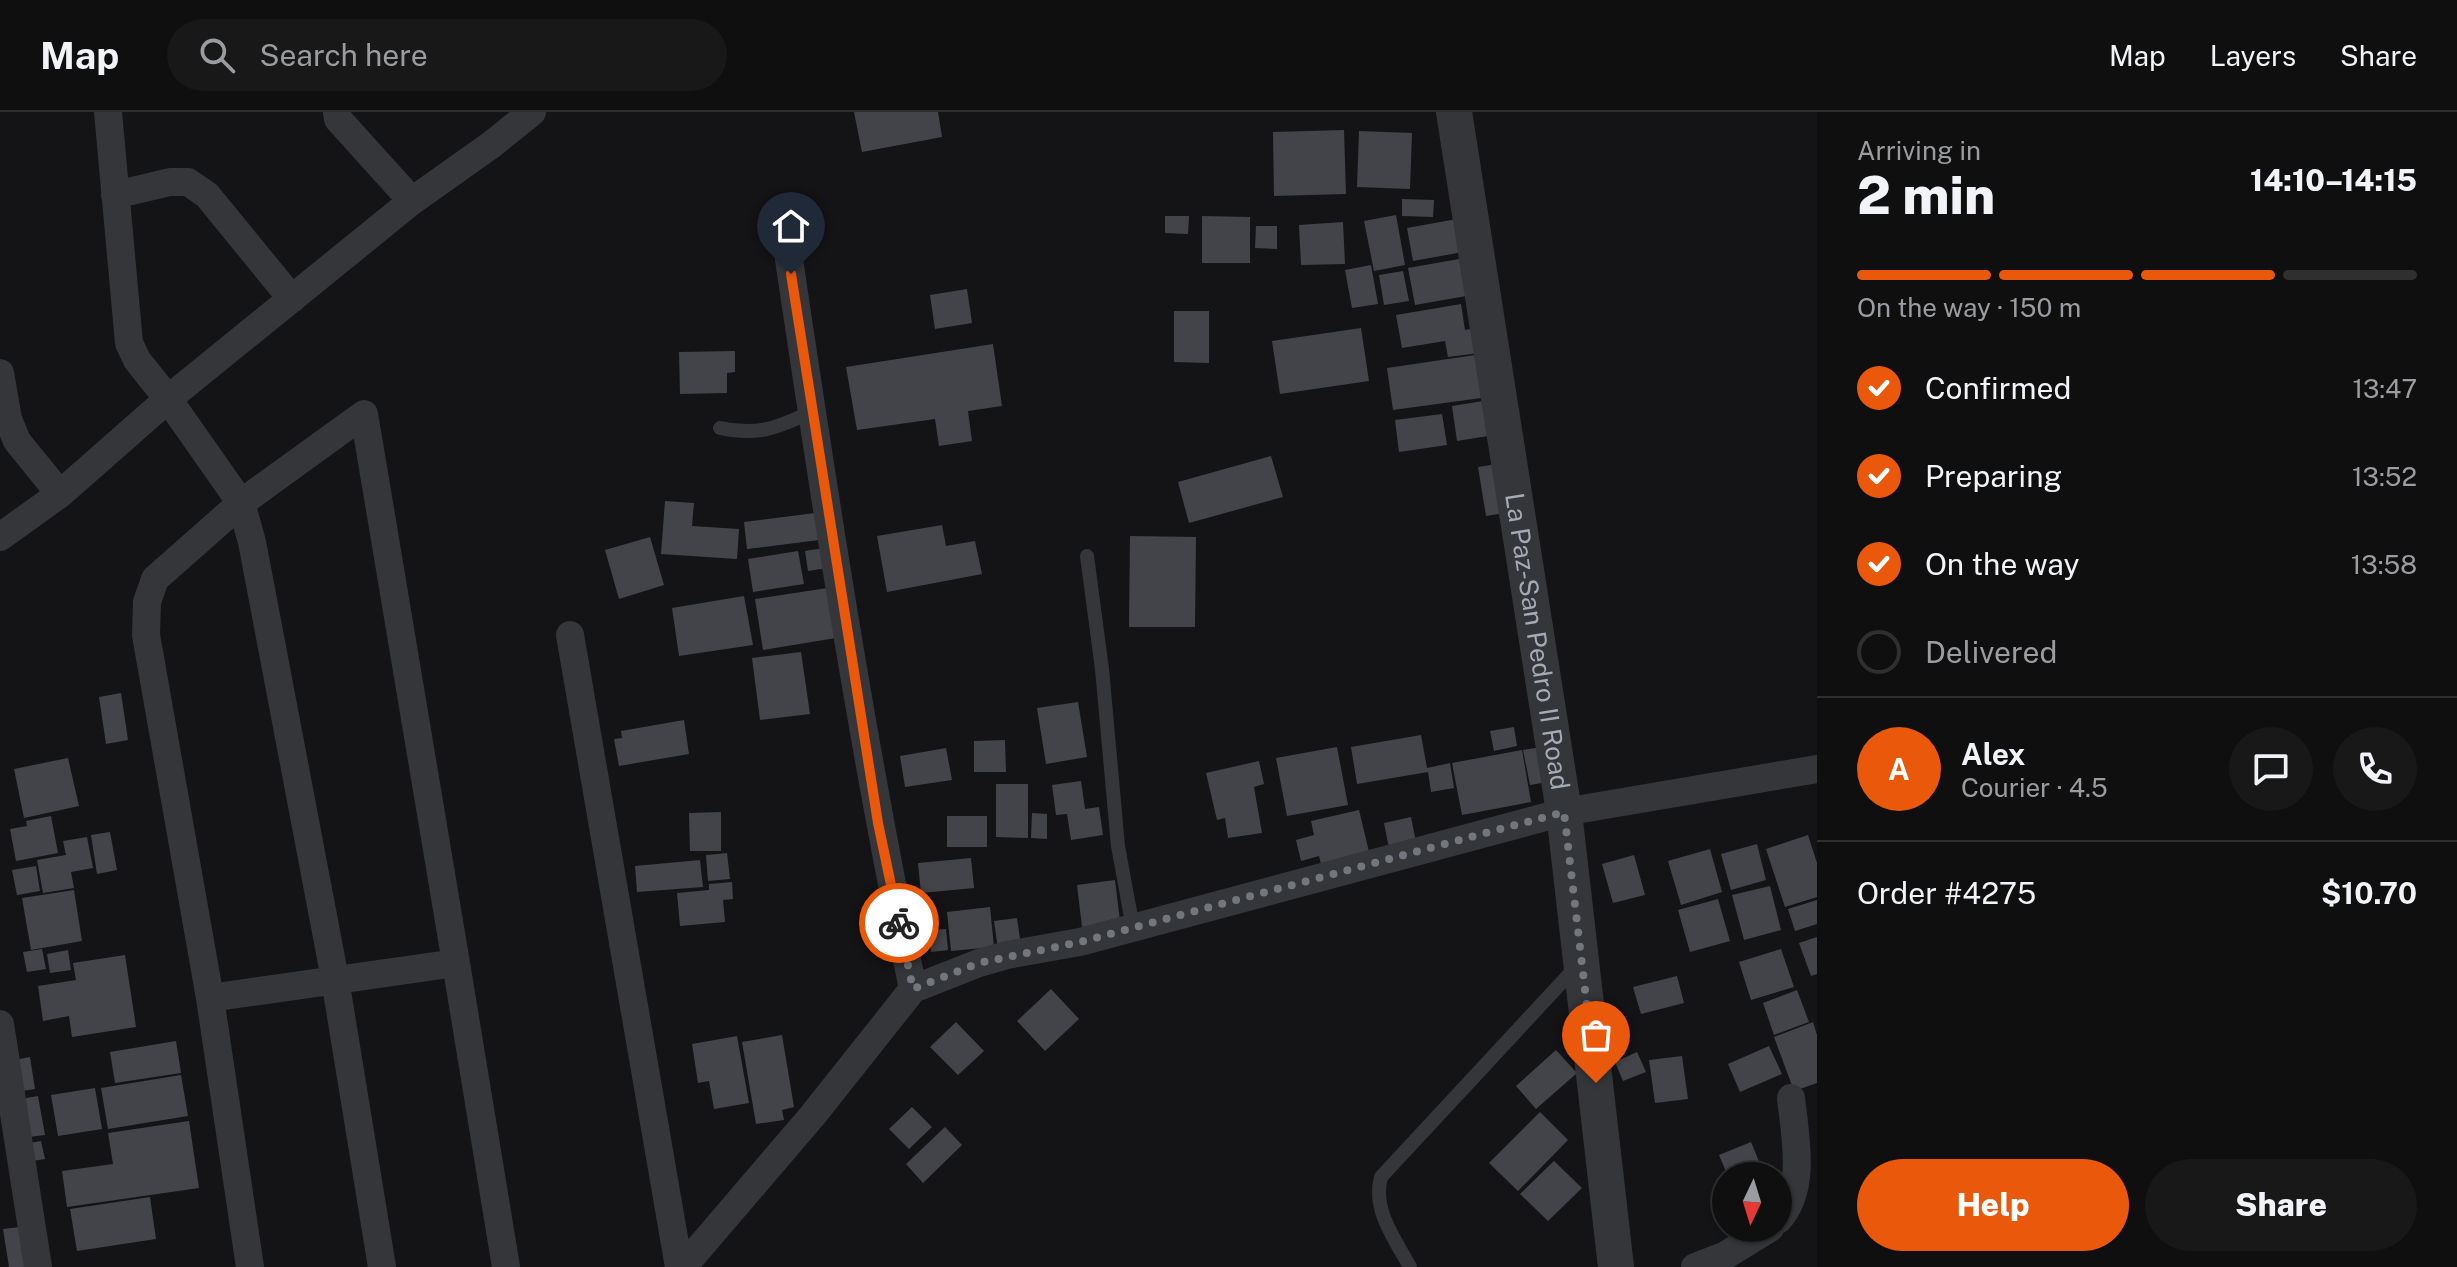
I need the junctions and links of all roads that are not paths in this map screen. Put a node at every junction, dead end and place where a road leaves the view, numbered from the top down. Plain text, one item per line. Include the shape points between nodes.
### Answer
1 (108, 112) edge
2 (337, 112) edge
3 (532, 112) edge
4 (1454, 112) edge
5 (115, 195) junction
6 (412, 201) junction
7 (783, 219) dead end
8 (292, 299) junction
9 (0, 373) edge
10 (168, 399) junction
11 (811, 412) junction
12 (720, 428) dead end
13 (60, 494) junction
14 (241, 503) junction
15 (0, 537) edge
16 (1087, 556) dead end
17 (570, 635) dead end
18 (1817, 769) edge
19 (1564, 812) junction
20 (1133, 928) junction
21 (1582, 960) junction
22 (456, 963) junction
23 (335, 979) junction
24 (913, 989) junction
25 (210, 998) junction
26 (0, 1024) edge
27 (1791, 1098) dead end
28 (1792, 1191) edge
29 (1747, 1242) edge
30 (38, 1267) edge
31 (250, 1267) edge
32 (382, 1267) edge
33 (506, 1267) edge
34 (681, 1267) edge
35 (1410, 1267) edge
36 (1616, 1267) edge
37 (1695, 1267) edge

1 - 5 street
2 - 6 street
3 - 6 street
4 - 19 street, La Paz-San Pedro II Road
5 - 8 street via 188,182 207,195
5 - 10 street via 129,343
6 - 8 street
7 - 11 street
8 - 10 street
9 - 13 street via 17,441
10 - 13 street
10 - 14 street
11 - 12 lane via 753,433
11 - 24 street via 878,823
13 - 15 street
14 - 22 street via 364,414
14 - 23 street
14 - 25 street via 155,579 147,602 146,635
16 - 20 lane via 1118,846
17 - 34 street
18 - 19 street
19 - 20 street
19 - 21 street, La Paz-San Pedro II Road
20 - 24 street via 993,959
21 - 35 lane via 1381,1177 1381,1214
21 - 36 street, La Paz-San Pedro II Road
22 - 23 street
22 - 33 street
23 - 25 street
23 - 32 street
24 - 34 street
25 - 31 street
26 - 30 street
27 - 28 street via 1798,1165
29 - 37 street

